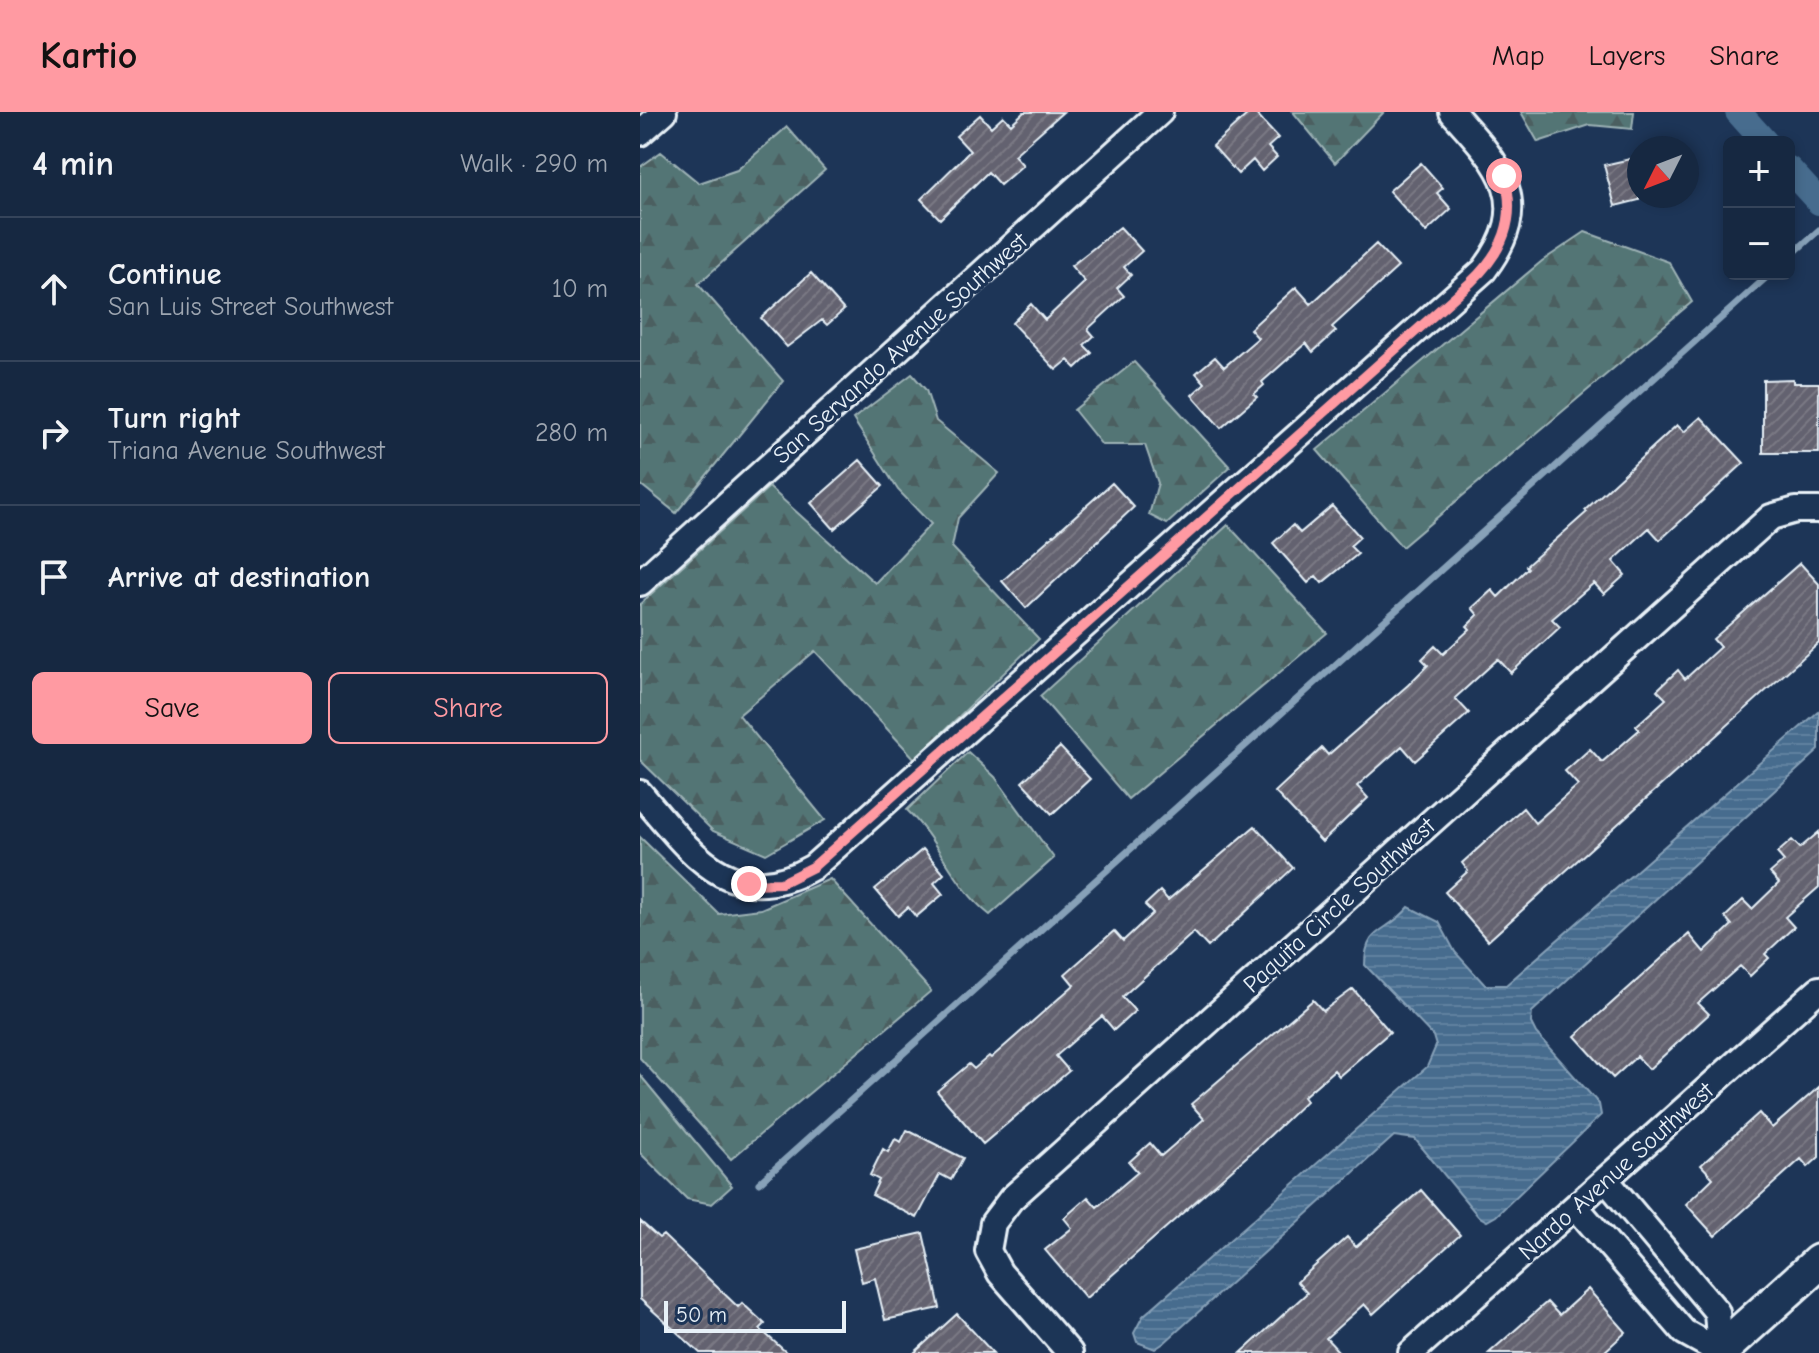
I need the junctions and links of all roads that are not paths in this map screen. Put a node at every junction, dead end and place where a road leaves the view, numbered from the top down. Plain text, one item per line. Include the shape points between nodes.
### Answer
1 (664, 112) edge
2 (1160, 112) edge
3 (1452, 112) edge
4 (640, 133) edge
5 (1819, 510) edge
6 (640, 583) edge
7 (640, 793) edge
8 (1819, 989) edge
9 (1606, 1180) junction
10 (1576, 1207) junction
11 (1819, 1262) edge
12 (1720, 1352) edge
13 (1070, 1353) edge
14 (1411, 1353) edge

1 - 4 street
2 - 6 street, San Servando Avenue Southwest
3 - 7 street via 1504,176 1512,205 1494,256 1470,283 813,867 766,885 716,872
5 - 13 street, Paquita Circle Southwest via 1771,517 1011,1199 993,1223 988,1251 1000,1273
8 - 9 street, Nardo Avenue Southwest
9 - 10 street, Nardo Avenue Southwest
9 - 12 street via 1717,1312
10 - 12 street via 1684,1332
10 - 14 street, Nardo Avenue Southwest
11 - 12 street

